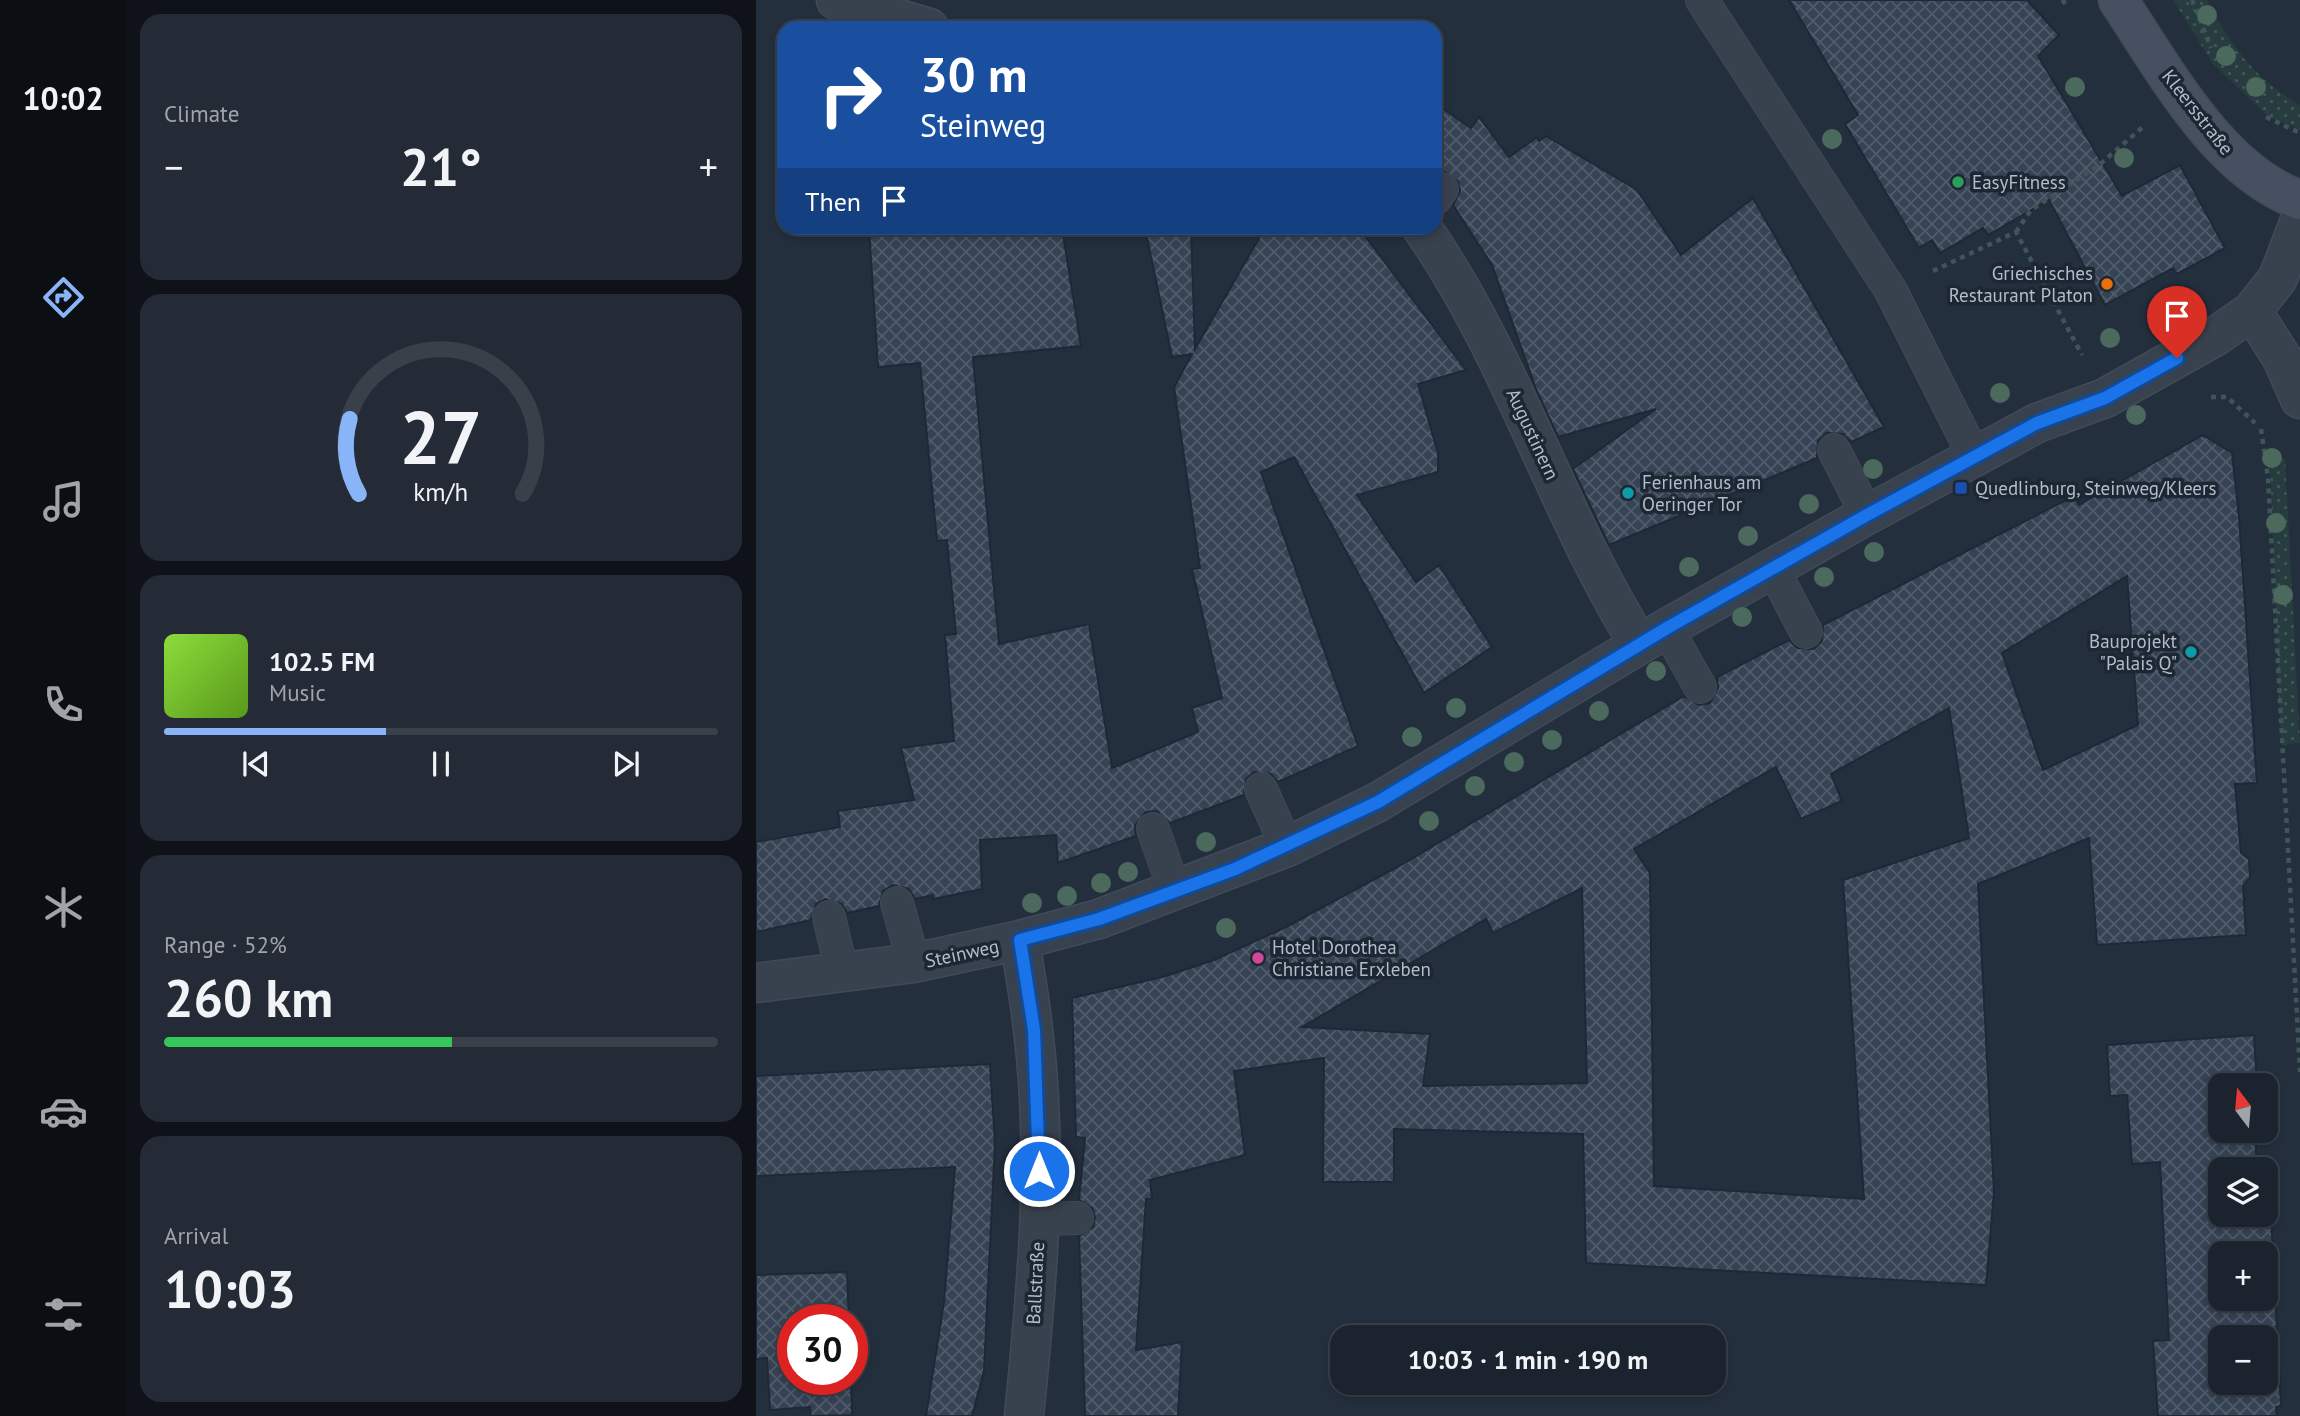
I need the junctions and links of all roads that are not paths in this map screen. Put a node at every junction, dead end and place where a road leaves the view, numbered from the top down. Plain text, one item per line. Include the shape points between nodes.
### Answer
1 (836, 0) edge
2 (1702, 0) edge
3 (2118, 0) edge
4 (906, 21) edge
5 (2300, 200) edge
6 (2300, 220) edge
7 (1426, 235) edge
8 (2252, 311) junction
9 (2300, 399) edge
10 (1834, 450) dead end
11 (1974, 456) junction
12 (1867, 515) junction
13 (1773, 569) junction
14 (1806, 632) dead end
15 (1653, 636) junction
16 (1700, 687) dead end
17 (1261, 789) dead end
18 (1153, 829) dead end
19 (1287, 847) junction
20 (1175, 892) junction
21 (897, 903) dead end
22 (829, 916) dead end
23 (1020, 940) junction
24 (914, 963) junction
25 (842, 972) junction
26 (756, 983) edge
27 (1077, 1218) dead end
28 (1039, 1219) junction
29 (1024, 1416) edge

1 - 4 street
2 - 11 lane via 1891,291
3 - 5 main road, Kleersstraße via 2222,147 2262,183
6 - 8 street, Steinweg via 2278,278
7 - 15 street, Augustinern via 1481,322 1603,586
8 - 9 street via 2282,358
8 - 11 street, Steinweg via 2105,398 2037,423
10 - 12 lane
11 - 12 street, Steinweg
12 - 13 street, Steinweg
13 - 14 lane
13 - 15 street, Steinweg
15 - 16 lane
15 - 19 street, Steinweg via 1378,802
17 - 19 lane
18 - 20 lane
19 - 20 street, Steinweg
20 - 23 street, Steinweg
21 - 24 lane
22 - 25 lane
23 - 24 street, Steinweg
23 - 28 street, Ballstraße via 1034,1030
24 - 25 street, Steinweg
25 - 26 street, Steinweg
27 - 28 lane
28 - 29 street, Ballstraße

